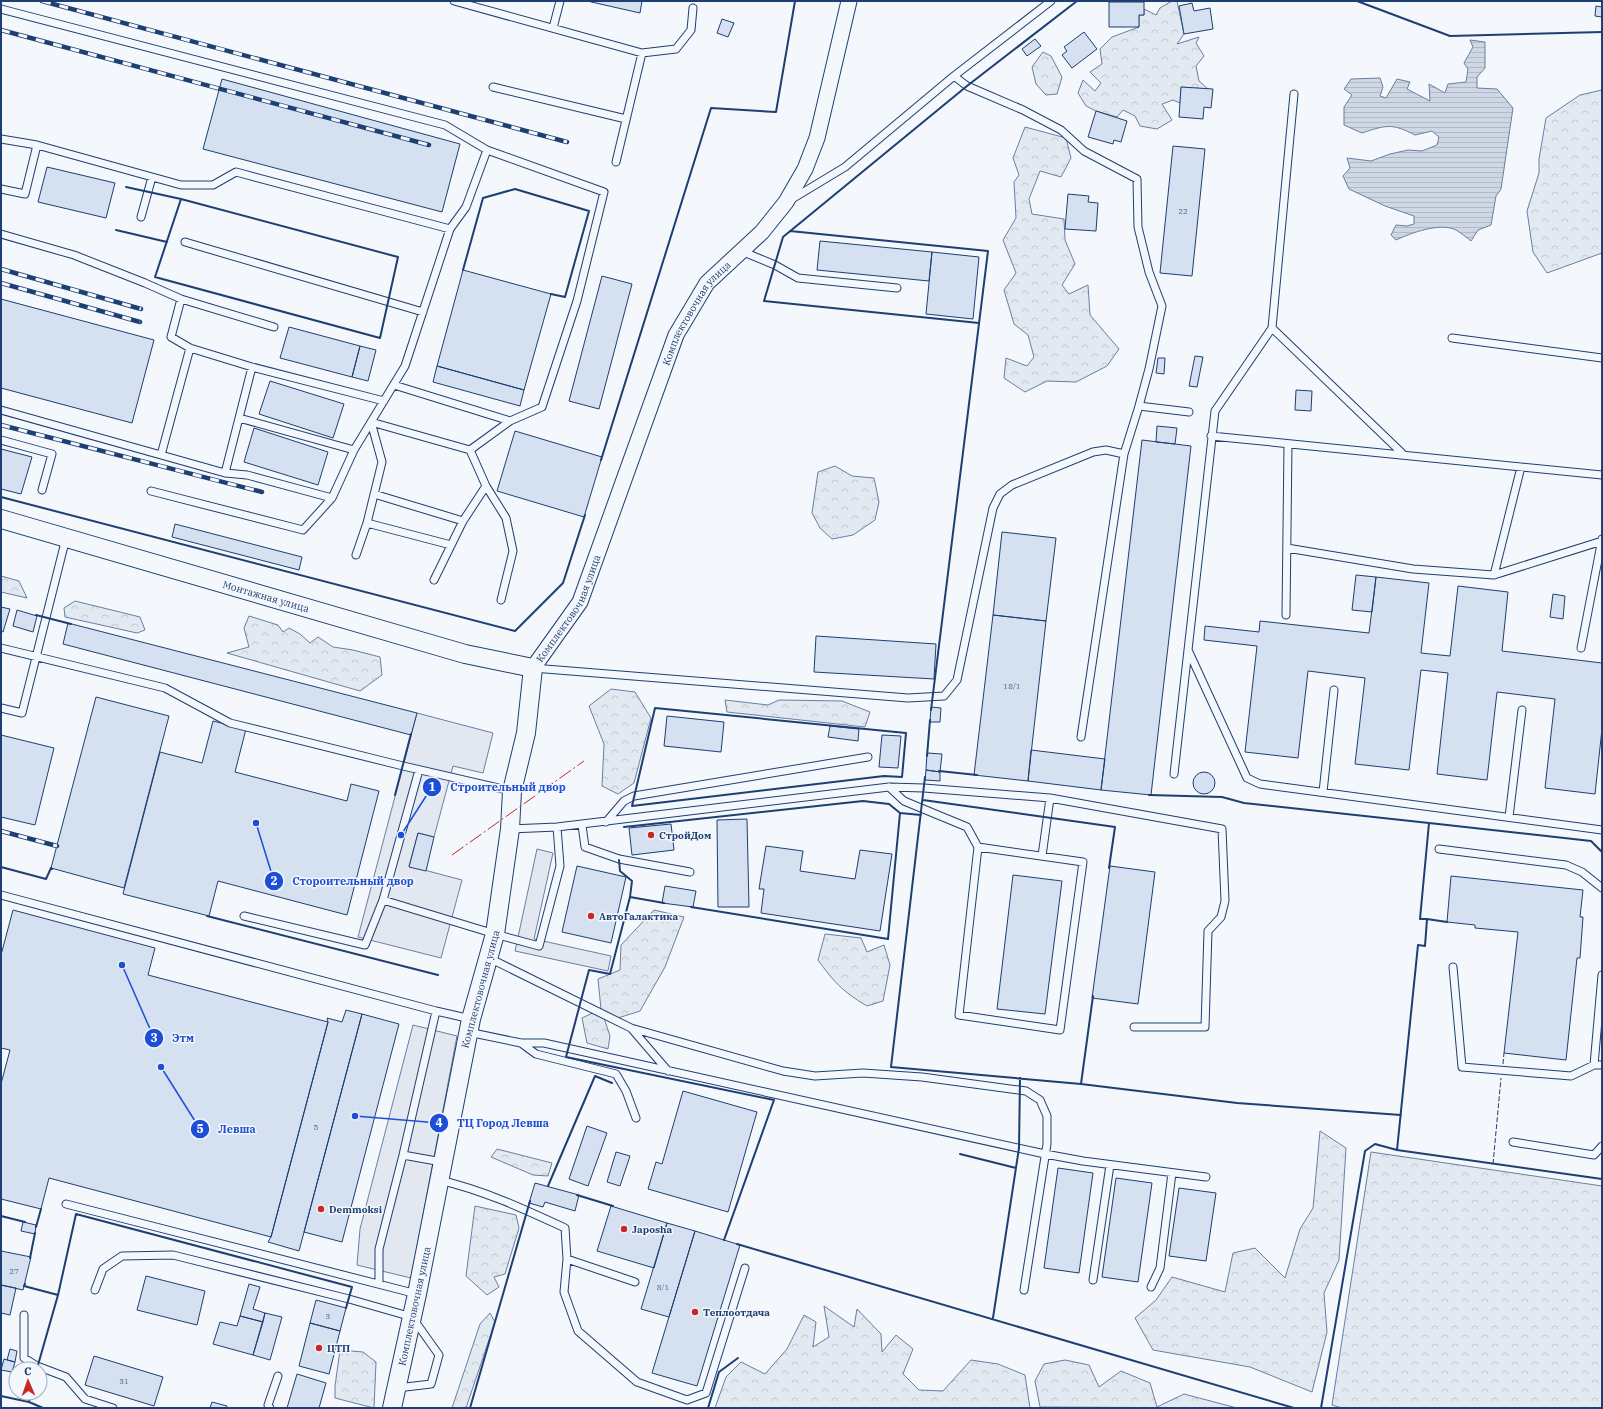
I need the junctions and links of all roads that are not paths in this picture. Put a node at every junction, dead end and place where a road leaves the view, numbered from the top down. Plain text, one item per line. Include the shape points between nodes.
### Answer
1 (454, 1) edge
2 (560, 1) edge
3 (849, 1) edge
4 (1051, 1) edge
5 (693, 8) dead end
6 (1, 10) edge
7 (553, 28) junction
8 (642, 53) junction
9 (954, 76) junction
10 (493, 87) dead end
11 (1294, 94) dead end
12 (626, 119) junction
13 (1, 139) edge
14 (37, 145) junction
15 (487, 150) junction
16 (616, 162) dead end
17 (152, 177) junction
18 (1, 189) edge
19 (786, 202) junction
20 (141, 217) dead end
21 (450, 229) junction
22 (1, 234) edge
23 (185, 242) dead end
24 (741, 251) junction
25 (897, 288) dead end
26 (181, 299) junction
27 (423, 312) junction
28 (274, 326) dead end
29 (1272, 328) junction
30 (1452, 338) dead end
31 (190, 348) junction
32 (1602, 358) edge
33 (252, 367) junction
34 (394, 385) junction
35 (384, 401) junction
36 (1139, 406) junction
37 (1, 410) edge
38 (1189, 412) dead end
39 (239, 418) junction
40 (510, 421) junction
41 (371, 422) junction
42 (1211, 436) junction
43 (1, 440) edge
44 (1288, 444) junction
45 (354, 450) junction
46 (470, 450) junction
47 (1124, 454) junction
48 (161, 455) junction
49 (1404, 455) junction
50 (1521, 467) junction
51 (225, 473) junction
52 (1602, 475) edge
53 (486, 486) junction
54 (42, 490) dead end
55 (151, 491) dead end
56 (374, 494) junction
57 (332, 498) junction
58 (1, 519) edge
59 (463, 521) junction
60 (367, 523) junction
61 (66, 538) junction
62 (1602, 540) edge
63 (451, 545) junction
64 (1287, 548) junction
65 (356, 555) dead end
66 (1494, 576) junction
67 (434, 580) dead end
68 (501, 600) dead end
69 (1286, 615) dead end
70 (1, 648) edge
71 (1581, 648) dead end
72 (1188, 650) junction
73 (36, 657) junction
74 (533, 668) junction
75 (1334, 690) dead end
76 (1, 708) edge
77 (1522, 710) dead end
78 (1080, 737) dead end
79 (868, 757) dead end
80 (418, 770) junction
81 (1174, 774) dead end
82 (889, 787) junction
83 (512, 791) junction
84 (1322, 792) junction
85 (1050, 798) junction
86 (1509, 817) junction
87 (606, 822) junction
88 (582, 825) junction
89 (558, 827) junction
90 (510, 829) junction
91 (1602, 830) edge
92 (978, 847) junction
93 (1439, 849) dead end
94 (1042, 856) junction
95 (690, 872) dead end
96 (1602, 888) edge
97 (1, 894) edge
98 (383, 900) junction
99 (244, 916) dead end
100 (495, 934) junction
101 (488, 958) junction
102 (1453, 967) dead end
103 (1602, 975) edge
104 (436, 1011) junction
105 (469, 1025) junction
106 (1134, 1027) dead end
107 (631, 1028) junction
108 (521, 1043) junction
109 (1594, 1065) junction
110 (1602, 1065) edge
111 (668, 1071) junction
112 (636, 1118) dead end
113 (1513, 1142) dead end
114 (1602, 1146) edge
115 (1046, 1154) junction
116 (403, 1155) junction
117 (442, 1162) junction
118 (1110, 1165) junction
119 (1172, 1173) junction
120 (1206, 1177) dead end
121 (439, 1180) junction
122 (66, 1204) dead end
123 (568, 1259) junction
124 (745, 1268) dead end
125 (1093, 1280) dead end
126 (635, 1282) dead end
127 (378, 1284) junction
128 (1151, 1287) dead end
129 (95, 1290) dead end
130 (1024, 1290) dead end
131 (417, 1294) junction
132 (24, 1315) dead end
133 (412, 1317) junction
134 (278, 1376) dead end
135 (396, 1388) junction
136 (113, 1408) edge
137 (270, 1408) edge
138 (392, 1408) edge

1 - 7 lane
2 - 7 lane
3 - 19 street, Комплектовочная улица via 817,138 805,169
4 - 9 lane
5 - 8 lane via 691,30 676,49
6 - 15 lane via 445,125
7 - 8 lane
8 - 12 lane
9 - 19 lane via 845,167
9 - 36 lane via 967,86 1023,110 1061,130 1084,151 1137,179 1138,228 1149,272 1162,306
10 - 12 lane
11 - 29 lane
12 - 16 lane
13 - 14 lane
14 - 17 lane
14 - 18 lane via 25,194
15 - 21 lane via 466,207
15 - 40 lane via 604,192 577,300 542,407
17 - 20 lane
17 - 21 lane via 181,185 213,185 236,172
19 - 24 street, Комплектовочная улица via 762,232
21 - 27 lane
22 - 26 lane via 74,255
23 - 27 lane
24 - 25 lane via 798,278
24 - 74 street, Комплектовочная улица via 707,283 676,335 580,602
26 - 28 lane
26 - 31 lane via 171,338
27 - 34 lane via 406,366
29 - 42 lane via 1215,411
29 - 49 lane
30 - 32 lane
31 - 33 lane
31 - 48 lane
33 - 35 lane
33 - 39 lane
34 - 35 lane
34 - 40 lane
35 - 41 lane
36 - 38 lane
36 - 47 lane
37 - 48 lane
39 - 45 lane
39 - 51 lane
40 - 46 lane
41 - 45 lane
41 - 46 lane
41 - 56 lane via 382,462
42 - 44 lane
42 - 72 lane
43 - 54 lane via 52,454
44 - 49 lane
44 - 64 lane
45 - 57 lane
46 - 53 lane
47 - 74 lane via 1106,450 1093,452 1012,485 1000,494 993,508 958,680 944,696 908,698
47 - 78 lane
48 - 51 lane
49 - 50 lane
50 - 52 lane
50 - 66 lane
51 - 57 lane via 248,475
53 - 59 lane
53 - 68 lane via 506,518 513,551
55 - 57 lane via 303,530
56 - 59 lane
56 - 60 lane
58 - 61 street, Монтажная улица
59 - 63 lane
60 - 63 lane
60 - 65 lane
61 - 73 lane
61 - 74 street, Монтажная улица via 465,654
62 - 66 lane
62 - 71 lane
63 - 67 lane
64 - 66 lane via 1413,569
64 - 69 lane
70 - 73 lane
72 - 81 lane
72 - 84 lane via 1247,778 1260,784
73 - 76 lane via 22,713
73 - 80 lane via 165,688 230,723
74 - 83 street, Комплектовочная улица via 526,733
75 - 84 lane
77 - 86 lane
79 - 87 lane via 634,796 624,801
80 - 83 lane
80 - 98 lane
82 - 85 lane
82 - 87 lane
82 - 92 lane via 904,801 968,827
83 - 90 street, Комплектовочная улица
84 - 86 lane
85 - 94 lane
85 - 106 lane via 1222,829 1225,901 1221,917 1208,931 1205,1027
86 - 91 lane
87 - 88 lane
88 - 89 lane
88 - 95 lane via 585,847 619,859
89 - 90 lane
89 - 100 lane via 560,866 539,946
90 - 100 street, Комплектовочная улица
92 - 94 lane
92 - 94 lane via 959,1015 1060,1030 1083,862
93 - 96 lane via 1566,865 1582,872
97 - 104 lane
98 - 99 lane via 365,945
98 - 100 lane
100 - 101 street, Комплектовочная улица
101 - 105 street, Комплектовочная улица
101 - 107 lane
102 - 109 lane via 1462,1067 1571,1076
103 - 109 lane
104 - 105 lane
104 - 116 lane
105 - 108 lane
105 - 117 street, Комплектовочная улица
107 - 111 lane
107 - 115 lane via 783,1071 814,1076 863,1074 922,1077 1026,1091 1040,1100 1047,1116
108 - 111 lane via 544,1043
108 - 112 lane via 536,1054 616,1074
109 - 110 lane
111 - 115 lane
113 - 114 lane via 1594,1154
115 - 118 lane
115 - 130 lane
116 - 117 lane
116 - 127 lane via 379,1249
117 - 121 street, Комплектовочная улица
118 - 119 lane
118 - 125 lane
119 - 120 lane
119 - 128 lane via 1160,1268
121 - 123 lane via 464,1186 565,1228
121 - 131 street, Комплектовочная улица
122 - 127 lane
123 - 124 lane via 564,1292 578,1331 638,1382 687,1400 706,1393
123 - 126 lane
127 - 131 lane
129 - 133 lane via 102,1269 122,1256 173,1255
131 - 133 street, Комплектовочная улица
132 - 136 lane via 24,1358 66,1377 85,1400
133 - 135 street, Комплектовочная улица
133 - 135 lane via 439,1355 431,1384
134 - 137 lane via 268,1405
135 - 138 street, Комплектовочная улица

